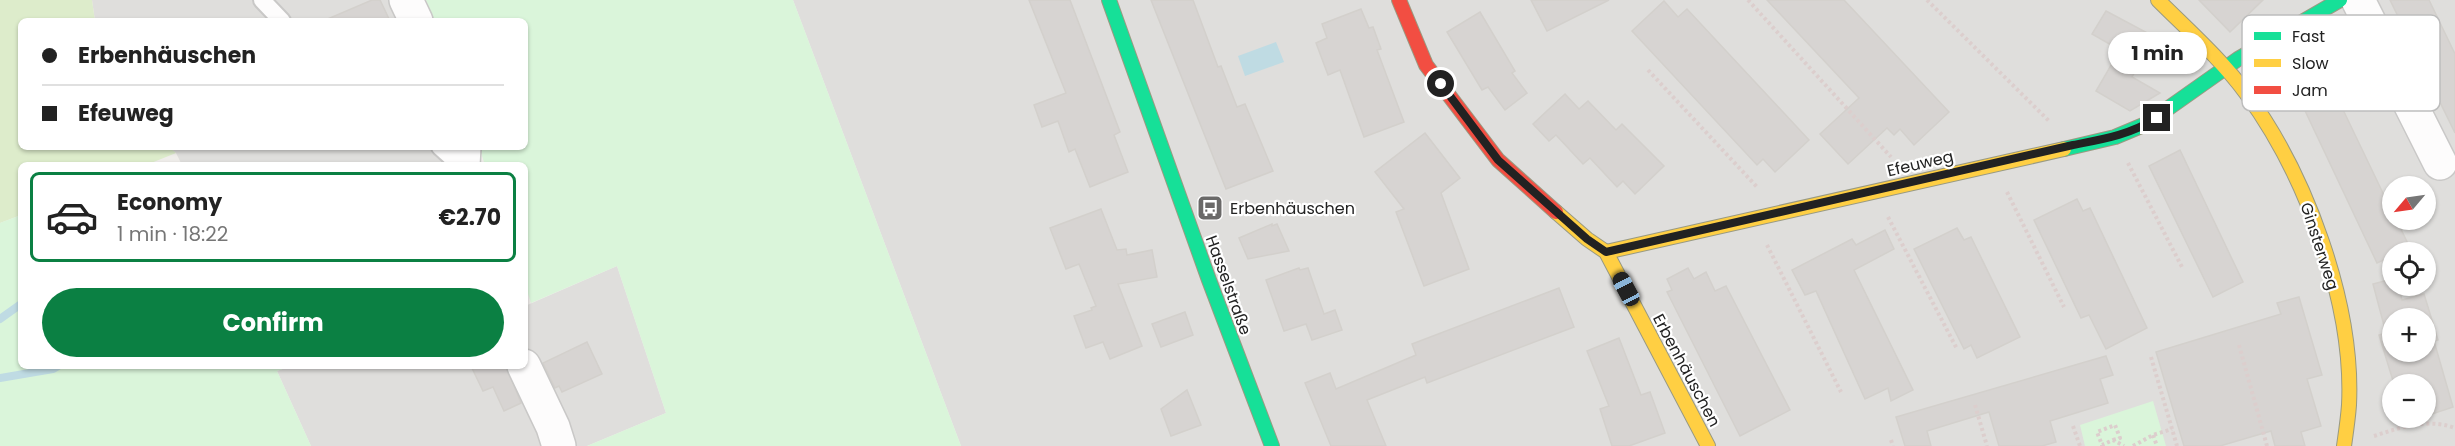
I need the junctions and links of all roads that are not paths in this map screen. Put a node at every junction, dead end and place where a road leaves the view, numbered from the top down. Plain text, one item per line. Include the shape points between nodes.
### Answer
1 (262, 0) edge
2 (406, 0) edge
3 (1109, 0) edge
4 (1399, 0) edge
5 (2158, 0) edge
6 (2340, 0) edge
7 (2358, 0) edge
8 (2314, 15) edge
9 (2366, 15) edge
10 (279, 18) edge
11 (415, 18) edge
12 (2242, 57) edge
13 (2224, 68) junction
14 (2242, 88) edge
15 (2259, 111) edge
16 (2414, 111) edge
17 (444, 150) edge
18 (458, 162) edge
19 (2440, 164) dead end
20 (1606, 252) junction
21 (525, 369) edge
22 (2344, 445) edge
23 (559, 446) edge
24 (1272, 446) edge
25 (1708, 446) edge

1 - 10 lane
2 - 11 street
3 - 24 street, Hasselstraße
4 - 20 street, Erbenhäuschen via 1426,65 1498,160
5 - 13 street, Ginsterweg
6 - 8 street
7 - 9 street
12 - 13 street
13 - 14 street, Ginsterweg
13 - 20 street, Efeuweg via 2177,106 2136,130 2115,137
15 - 22 street, Ginsterweg via 2304,196 2326,258 2342,323 2349,378
16 - 19 street
17 - 18 lane
20 - 25 street, Erbenhäuschen
21 - 23 street

